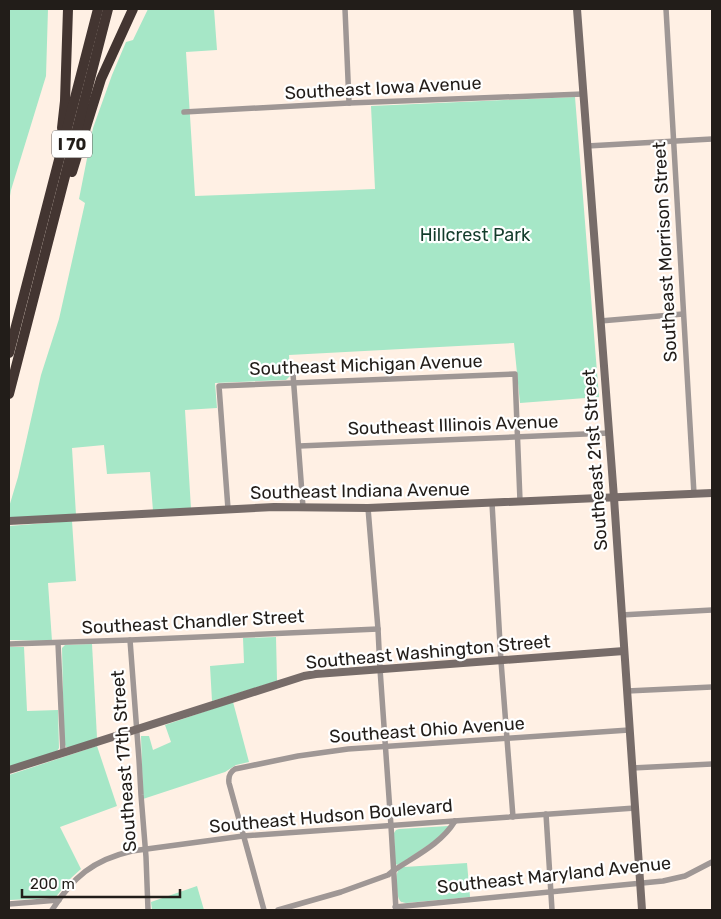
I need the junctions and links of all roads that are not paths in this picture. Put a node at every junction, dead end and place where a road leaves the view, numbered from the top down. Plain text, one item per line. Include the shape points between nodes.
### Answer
1 (68, 9) edge
2 (98, 9) edge
3 (108, 9) edge
4 (133, 9) edge
5 (345, 9) edge
6 (577, 9) edge
7 (666, 9) edge
8 (583, 94) junction
9 (349, 103) junction
10 (184, 112) dead end
11 (712, 140) edge
12 (673, 142) junction
13 (587, 146) junction
14 (62, 151) junction
15 (39, 281) junction
16 (683, 314) junction
17 (600, 321) junction
18 (9, 353) edge
19 (293, 374) dead end
20 (294, 383) junction
21 (9, 394) edge
22 (609, 433) junction
23 (518, 437) junction
24 (299, 446) junction
25 (712, 493) edge
26 (694, 494) junction
27 (614, 498) junction
28 (520, 502) junction
29 (492, 503) junction
30 (303, 507) junction
31 (368, 508) junction
32 (228, 509) junction
33 (9, 521) edge
34 (712, 610) edge
35 (621, 615) junction
36 (378, 629) junction
37 (130, 640) junction
38 (58, 643) junction
39 (9, 644) edge
40 (624, 651) junction
41 (501, 661) junction
42 (380, 669) junction
43 (712, 687) edge
44 (626, 692) junction
45 (137, 729) junction
46 (629, 730) junction
47 (507, 739) junction
48 (385, 747) junction
49 (63, 753) junction
50 (712, 764) edge
51 (632, 768) junction
52 (9, 770) edge
53 (635, 808) junction
54 (546, 814) junction
55 (513, 816) junction
56 (455, 821) junction
57 (391, 826) junction
58 (243, 836) junction
59 (145, 849) junction
60 (712, 862) edge
61 (393, 871) junction
62 (640, 884) junction
63 (552, 893) junction
64 (59, 900) junction
65 (9, 904) edge
66 (396, 908) edge
67 (52, 910) edge
68 (148, 910) edge
69 (264, 910) edge
70 (278, 910) edge
71 (552, 910) edge
72 (642, 910) edge

1 - 14 highway via 65,101 60,136
2 - 14 highway, I 70
3 - 15 highway, I 70
4 - 15 highway via 108,60 93,103
5 - 9 street
6 - 8 street, Southeast 21st Street
7 - 12 street, Southeast Morrison Street
8 - 9 street, Southeast Iowa Avenue
8 - 13 street, Southeast 21st Street
9 - 10 street, Southeast Iowa Avenue
11 - 12 street
12 - 13 street
12 - 16 street, Southeast Morrison Street
13 - 17 street, Southeast 21st Street
14 - 18 highway, I 70
15 - 21 highway, I 70
16 - 17 street
16 - 26 street, Southeast Morrison Street
17 - 22 street, Southeast 21st Street
19 - 20 street
20 - 23 street, Southeast Michigan Avenue via 515,374
20 - 24 street
20 - 32 street, Southeast Michigan Avenue via 219,386
22 - 23 street, Southeast Illinois Avenue
22 - 27 street, Southeast 21st Street
23 - 24 street, Southeast Illinois Avenue
23 - 28 street
24 - 30 street
25 - 26 street, Southeast Indiana Avenue
26 - 27 street, Southeast Indiana Avenue
27 - 28 street, Southeast Indiana Avenue
27 - 35 street, Southeast 21st Street
28 - 29 street, Southeast Indiana Avenue
29 - 31 street, Southeast Indiana Avenue
29 - 41 street
30 - 31 street, Southeast Indiana Avenue
30 - 32 street, Southeast Indiana Avenue
31 - 36 street
32 - 33 street, Southeast Indiana Avenue
34 - 35 street
35 - 40 street, Southeast 21st Street
36 - 37 street, Southeast Chandler Street
36 - 42 street
37 - 38 street, Southeast Chandler Street
37 - 45 street, Southeast 17th Street
38 - 39 street, Southeast Chandler Street
38 - 49 street
40 - 41 street, Southeast Washington Street
40 - 44 street, Southeast 21st Street
41 - 42 street, Southeast Washington Street
41 - 47 street
42 - 45 street, Southeast Washington Street via 304,676
42 - 48 street
43 - 44 street
44 - 46 street, Southeast 21st Street
45 - 49 street, Southeast Washington Street
45 - 59 street, Southeast 17th Street
46 - 47 street, Southeast Ohio Avenue
46 - 51 street, Southeast 21st Street
47 - 48 street, Southeast Ohio Avenue
47 - 55 street
48 - 57 street
48 - 58 street, Southeast Ohio Avenue via 298,756 235,769 228,779
49 - 52 street, Southeast Washington Street
50 - 51 street
51 - 53 street, Southeast 21st Street
53 - 54 street, Southeast Hudson Boulevard
53 - 62 street, Southeast 21st Street
54 - 55 street, Southeast Hudson Boulevard
54 - 63 street
55 - 56 street, Southeast Hudson Boulevard
56 - 57 street, Southeast Hudson Boulevard
56 - 61 street via 438,841
57 - 58 street, Southeast Hudson Boulevard
57 - 61 street
58 - 59 street, Southeast Hudson Boulevard
58 - 69 street
59 - 64 street, Southeast Hudson Boulevard via 121,853 100,862 72,882
59 - 68 street, Southeast 17th Street
60 - 62 street, Southeast Maryland Avenue via 674,879
61 - 66 street
61 - 70 street via 341,892
62 - 63 street, Southeast Maryland Avenue
62 - 72 street, Southeast 21st Street
63 - 66 street, Southeast Maryland Avenue
63 - 71 street
64 - 65 street
64 - 67 street, Southeast Hudson Boulevard

